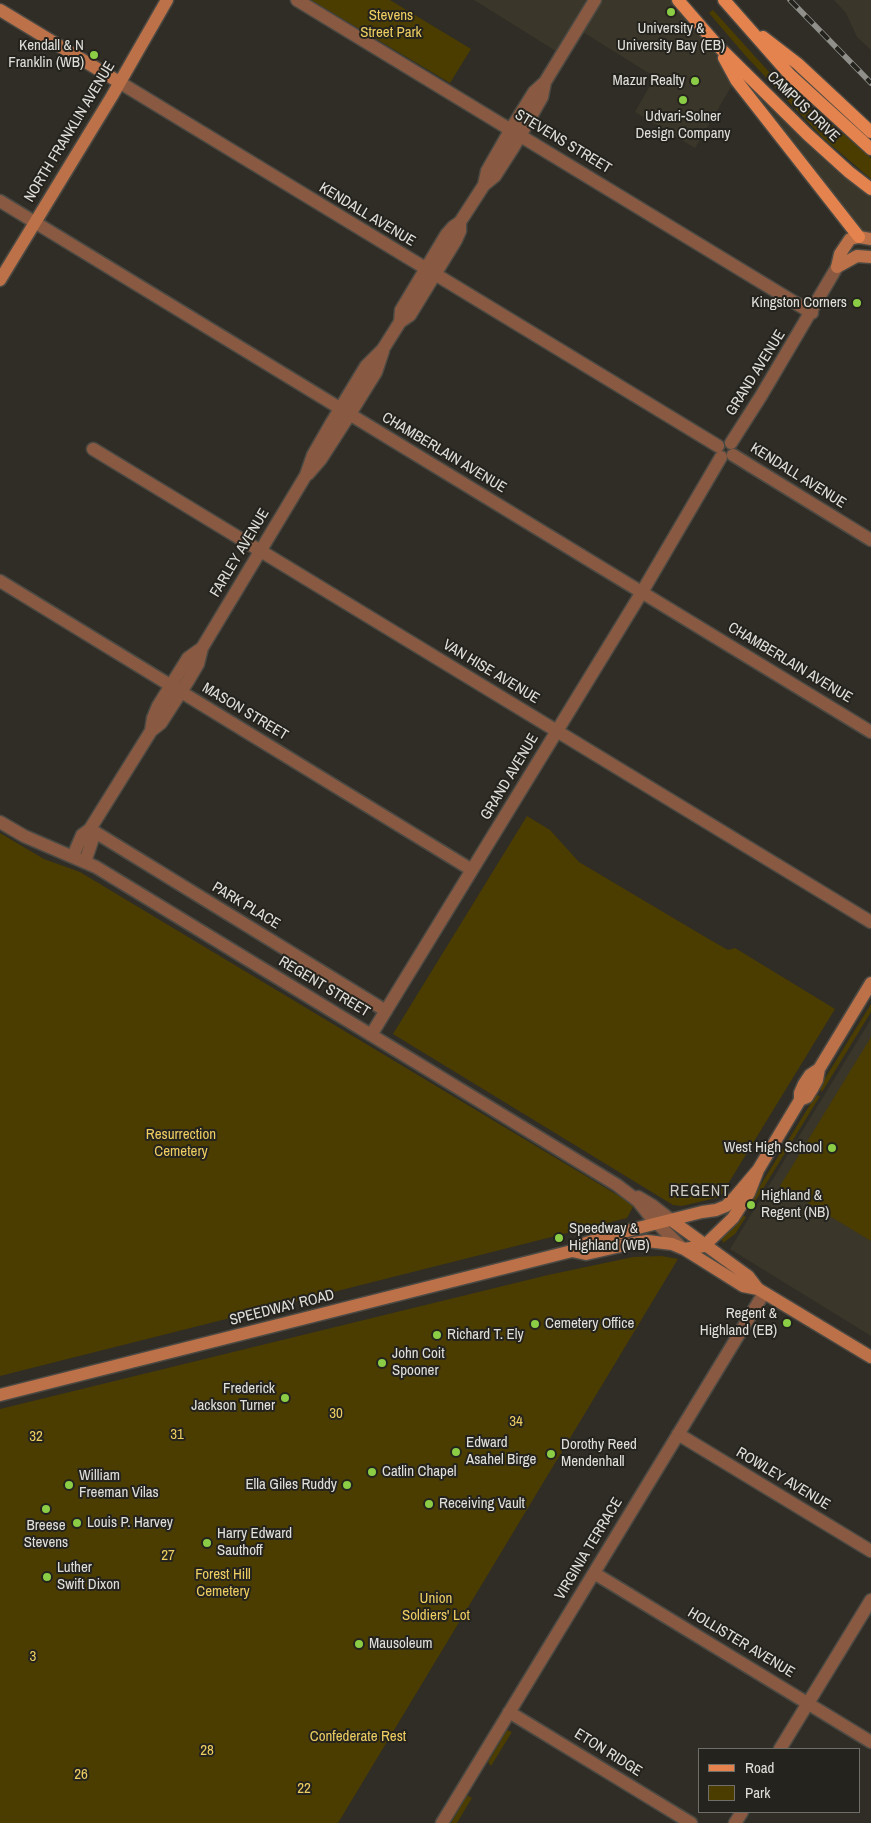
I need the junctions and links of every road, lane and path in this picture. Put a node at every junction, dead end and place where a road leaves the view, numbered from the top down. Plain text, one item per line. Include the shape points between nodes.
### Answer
1 (167, 0) edge
2 (297, 0) edge
3 (595, 0) edge
4 (678, 0) edge
5 (724, 0) edge
6 (0, 10) edge
7 (743, 22) junction
8 (717, 45) junction
9 (119, 82) junction
10 (516, 132) junction
11 (871, 132) edge
12 (871, 149) edge
13 (871, 189) edge
14 (0, 201) edge
15 (35, 222) junction
16 (865, 238) edge
17 (871, 251) edge
18 (871, 258) edge
19 (837, 267) junction
20 (430, 272) junction
21 (0, 280) edge
22 (812, 313) junction
23 (345, 411) junction
24 (94, 449) dead end
25 (726, 450) junction
26 (871, 540) edge
27 (260, 551) junction
28 (0, 581) edge
29 (642, 592) junction
30 (176, 689) junction
31 (557, 732) junction
32 (871, 732) edge
33 (0, 822) edge
34 (90, 830) junction
35 (73, 856) junction
36 (85, 862) junction
37 (472, 870) junction
38 (871, 922) edge
39 (871, 983) edge
40 (386, 1010) junction
41 (371, 1035) junction
42 (758, 1170) junction
43 (625, 1190) junction
44 (671, 1220) junction
45 (657, 1223) junction
46 (704, 1246) junction
47 (684, 1249) junction
48 (572, 1252) junction
49 (761, 1291) junction
50 (871, 1357) edge
51 (0, 1395) edge
52 (678, 1434) junction
53 (871, 1551) edge
54 (594, 1573) junction
55 (871, 1600) edge
56 (808, 1703) junction
57 (509, 1712) junction
58 (871, 1742) edge
59 (781, 1748) edge
60 (442, 1823) edge
61 (691, 1823) edge

1 - 9 main road, NORTH FRANKLIN AVENUE
2 - 10 street, STEVENS STREET
3 - 10 street, FARLEY AVENUE via 545,82 542,97
4 - 8 main road
5 - 7 main road, CAMPUS DRIVE
6 - 9 main road, KENDALL AVENUE
7 - 11 main road via 798,64
7 - 12 main road, CAMPUS DRIVE via 805,90
8 - 13 main road, CAMPUS DRIVE via 807,134
8 - 16 main road via 736,80
9 - 15 main road, NORTH FRANKLIN AVENUE
9 - 20 street, KENDALL AVENUE
10 - 20 street, FARLEY AVENUE via 495,176 484,185 460,222 456,240
10 - 22 street, STEVENS STREET
14 - 15 street, CHAMBERLAIN AVENUE
15 - 21 main road, NORTH FRANKLIN AVENUE
15 - 23 street, CHAMBERLAIN AVENUE
16 - 17 main road
16 - 19 main road via 847,241
18 - 19 main road via 857,256
19 - 22 street, GRAND AVENUE
20 - 23 street, FARLEY AVENUE via 410,314 400,322 383,349 376,372
20 - 25 street, KENDALL AVENUE
22 - 25 street, GRAND AVENUE
23 - 27 street, FARLEY AVENUE via 321,459 306,475
23 - 29 street, CHAMBERLAIN AVENUE
24 - 27 street, VAN HISE AVENUE
25 - 26 street, KENDALL AVENUE
25 - 29 street, GRAND AVENUE
27 - 30 street, FARLEY AVENUE via 202,648 198,664
27 - 31 street, VAN HISE AVENUE
28 - 30 street, MASON STREET
29 - 31 street, GRAND AVENUE
29 - 32 street, CHAMBERLAIN AVENUE
30 - 34 street, FARLEY AVENUE via 161,723 151,731
30 - 37 street, MASON STREET
31 - 37 street, GRAND AVENUE
31 - 38 street, VAN HISE AVENUE
33 - 35 street, REGENT STREET via 24,836
34 - 35 street, FARLEY AVENUE via 82,835
34 - 36 street, FARLEY AVENUE via 93,838
34 - 40 street, PARK PLACE
35 - 36 street, REGENT STREET
36 - 41 street, REGENT STREET
37 - 40 street, GRAND AVENUE
39 - 42 main road via 819,1069 804,1084 800,1100
40 - 41 street, GRAND AVENUE
41 - 43 street, REGENT STREET
42 - 44 main road, SPEEDWAY ROAD via 726,1206
42 - 46 main road via 749,1193 733,1218
43 - 44 street, REGENT STREET
43 - 45 street, REGENT STREET
44 - 45 main road, SPEEDWAY ROAD
44 - 46 main road, REGENT STREET
45 - 47 street, REGENT STREET
45 - 48 main road, SPEEDWAY ROAD via 586,1243
46 - 47 main road
46 - 49 main road, REGENT STREET via 748,1276
47 - 48 main road, SPEEDWAY ROAD via 646,1241 586,1254
47 - 49 main road, REGENT STREET via 743,1286
48 - 51 main road, SPEEDWAY ROAD
49 - 50 main road, REGENT STREET
49 - 52 street, VIRGINIA TERRACE
52 - 53 street, ROWLEY AVENUE
52 - 54 street, VIRGINIA TERRACE
54 - 56 street, HOLLISTER AVENUE
54 - 57 street, VIRGINIA TERRACE
55 - 56 street
56 - 58 street, HOLLISTER AVENUE
56 - 59 street
57 - 60 street, VIRGINIA TERRACE
57 - 61 street, ETON RIDGE

